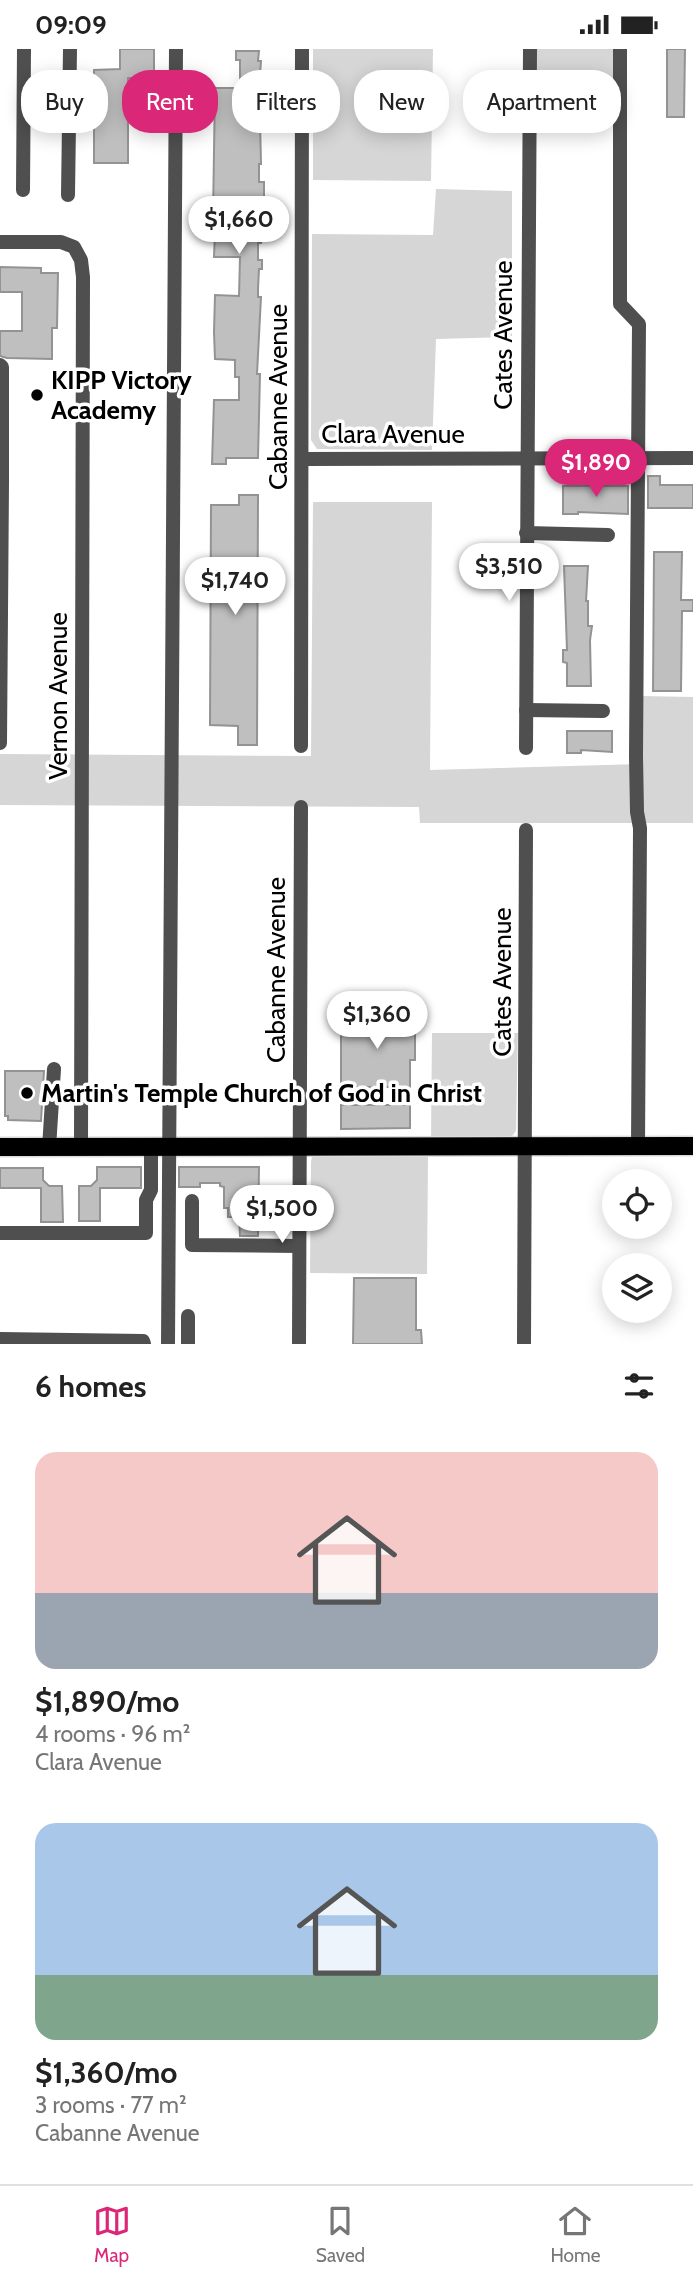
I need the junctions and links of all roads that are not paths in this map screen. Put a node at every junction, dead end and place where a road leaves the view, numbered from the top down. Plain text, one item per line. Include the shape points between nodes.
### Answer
1 (24, 49) edge
2 (70, 49) edge
3 (176, 49) edge
4 (302, 49) edge
5 (530, 49) edge
6 (620, 49) edge
7 (23, 190) dead end
8 (68, 194) dead end
9 (0, 242) edge
10 (0, 365) edge
11 (527, 458) junction
12 (693, 458) edge
13 (302, 459) junction
14 (639, 459) junction
15 (1, 477) edge
16 (527, 533) junction
17 (608, 535) dead end
18 (526, 710) junction
19 (603, 711) dead end
20 (0, 743) edge
21 (301, 746) dead end
22 (526, 748) dead end
23 (301, 807) dead end
24 (526, 830) dead end
25 (54, 1069) dead end
26 (525, 1146) junction
27 (638, 1146) junction
28 (693, 1146) edge
29 (0, 1147) edge
30 (299, 1147) junction
31 (49, 1148) junction
32 (81, 1148) junction
33 (151, 1148) junction
34 (170, 1148) junction
35 (192, 1201) dead end
36 (0, 1233) edge
37 (299, 1246) junction
38 (188, 1316) dead end
39 (0, 1339) edge
40 (144, 1344) edge
41 (168, 1344) edge
42 (188, 1344) edge
43 (299, 1344) edge
44 (524, 1344) edge

1 - 7 street
2 - 8 street
3 - 34 street
4 - 13 street, Cabanne Avenue
5 - 11 street, Cates Avenue
6 - 14 street via 620,303 639,324
9 - 32 street, Vernon Avenue via 61,242 74,247 83,277
10 - 15 street
11 - 13 street, Clara Avenue
11 - 14 street, Clara Avenue
11 - 16 street, Cates Avenue
12 - 14 street, Clara Avenue
13 - 21 street, Cabanne Avenue
14 - 27 street
15 - 20 street
16 - 17 street
16 - 18 street, Cates Avenue
18 - 19 street
18 - 22 street, Cates Avenue
23 - 30 street, Cabanne Avenue
24 - 26 street, Cates Avenue
25 - 31 street
26 - 27 main road
26 - 30 main road
26 - 44 street, Cates Avenue
27 - 28 main road
29 - 31 main road
30 - 34 main road
30 - 37 street, Cabanne Avenue
31 - 32 main road
32 - 33 main road
33 - 34 main road
33 - 36 street via 146,1233
34 - 41 street
35 - 37 street via 192,1245
37 - 43 street, Cabanne Avenue
38 - 42 street
39 - 40 street

